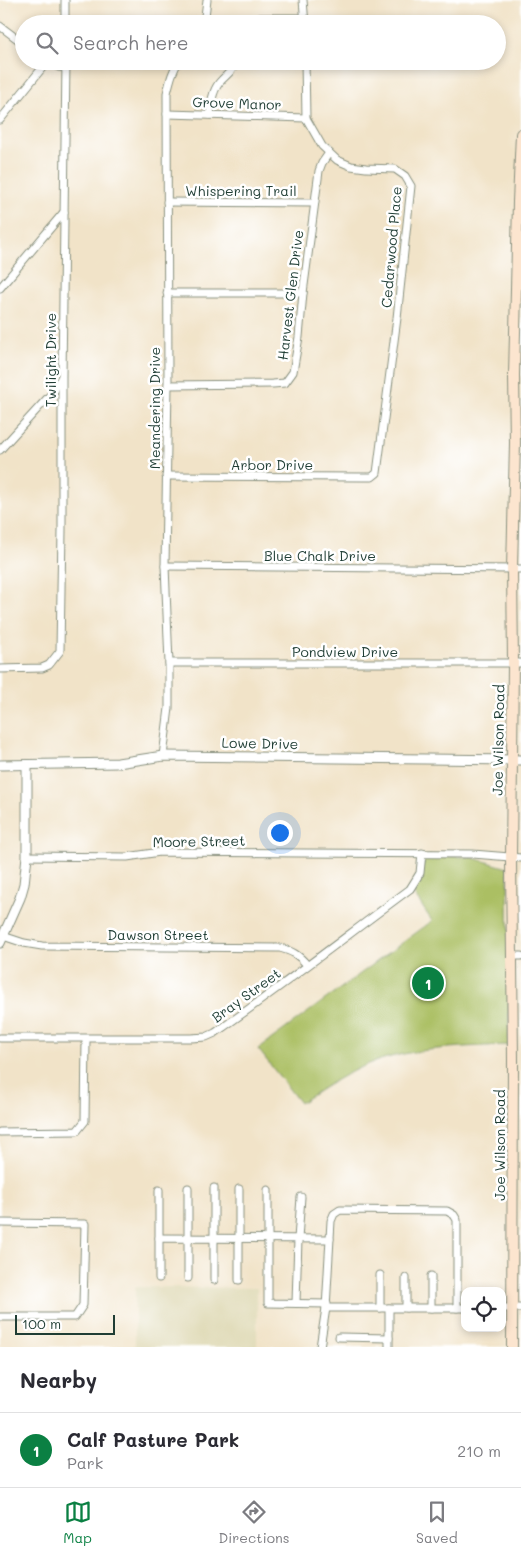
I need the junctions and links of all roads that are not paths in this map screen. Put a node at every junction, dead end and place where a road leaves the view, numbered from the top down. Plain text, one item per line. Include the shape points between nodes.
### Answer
1 (65, 0) edge
2 (207, 0) edge
3 (304, 1) edge
4 (65, 15) edge
5 (205, 15) edge
6 (305, 15) edge
7 (0, 26) edge
8 (15, 37) edge
9 (40, 70) edge
10 (66, 70) edge
11 (174, 70) edge
12 (232, 70) edge
13 (305, 70) edge
14 (167, 114) junction
15 (210, 115) junction
16 (306, 118) junction
17 (0, 120) edge
18 (521, 134) edge
19 (328, 153) junction
20 (167, 202) junction
21 (314, 204) junction
22 (64, 212) junction
23 (0, 288) edge
24 (303, 292) junction
25 (167, 293) junction
26 (518, 351) edge
27 (62, 377) junction
28 (168, 384) junction
29 (0, 450) edge
30 (377, 472) joint
31 (166, 476) junction
32 (166, 566) junction
33 (517, 569) edge
34 (517, 663) edge
35 (169, 664) junction
36 (0, 669) edge
37 (163, 756) junction
38 (516, 760) edge
39 (0, 765) edge
40 (27, 765) junction
41 (422, 854) junction
42 (27, 856) junction
43 (516, 858) edge
44 (2, 939) edge
45 (517, 956) edge
46 (307, 965) junction
47 (0, 1038) edge
48 (86, 1038) junction
49 (0, 1132) edge
50 (188, 1188) dead end
51 (214, 1188) dead end
52 (239, 1189) dead end
53 (159, 1190) dead end
54 (268, 1190) dead end
55 (301, 1197) dead end
56 (0, 1223) edge
57 (159, 1238) junction
58 (188, 1238) junction
59 (214, 1238) junction
60 (239, 1238) junction
61 (268, 1239) junction
62 (298, 1239) junction
63 (330, 1239) junction
64 (380, 1275) dead end
65 (431, 1276) dead end
66 (159, 1278) dead end
67 (188, 1278) dead end
68 (406, 1278) dead end
69 (214, 1280) dead end
70 (239, 1280) dead end
71 (296, 1303) junction
72 (326, 1306) junction
73 (380, 1308) junction
74 (389, 1308) junction
75 (406, 1308) junction
76 (431, 1308) junction
77 (457, 1308) junction
78 (461, 1308) edge
79 (512, 1308) edge
80 (0, 1317) edge
81 (339, 1337) dead end
82 (355, 1337) junction
83 (389, 1338) junction
84 (320, 1347) edge
85 (355, 1347) edge
86 (389, 1347) edge
87 (512, 1347) edge

1 - 4 street
2 - 5 street
3 - 6 street
7 - 8 street
9 - 17 street
10 - 22 street, Twilight Drive
11 - 14 street, Meandering Drive via 167,93
12 - 15 street via 213,94
13 - 16 street, Cedarwood Place
14 - 15 street, Grove Manor
14 - 20 street, Meandering Drive
15 - 16 street, Grove Manor
16 - 19 street, Cedarwood Place
18 - 26 main road, Joe Wilson Road
19 - 21 street, Harvest Glen Drive via 319,171
19 - 30 street, Cedarwood Place via 351,166 396,169 411,186
20 - 21 street, Whispering Trail
20 - 25 street, Meandering Drive
21 - 24 street, Harvest Glen Drive
22 - 23 street
22 - 27 street, Twilight Drive
24 - 25 street
24 - 28 street, Harvest Glen Drive via 293,372 285,383
25 - 28 street, Meandering Drive
26 - 33 main road, Joe Wilson Road
27 - 29 street
27 - 36 street, Twilight Drive via 60,652 42,668
28 - 31 street, Meandering Drive
30 - 31 street, Arbor Drive via 372,477
31 - 32 street, Meandering Drive
32 - 33 street, Blue Chalk Drive
32 - 35 street, Meandering Drive
33 - 34 main road, Joe Wilson Road
34 - 35 street, Pondview Drive
34 - 38 main road, Joe Wilson Road
35 - 37 street, Meandering Drive via 169,708
37 - 38 street, Lowe Drive
37 - 40 street, Lowe Drive via 118,763
38 - 43 main road, Joe Wilson Road
39 - 40 street, Lowe Drive
40 - 42 street
41 - 42 street, Moore Street via 160,852 127,857
41 - 43 street, Moore Street
41 - 46 street, Bray Street via 420,873 410,889
42 - 44 street via 20,898
43 - 45 main road, Joe Wilson Road
44 - 46 street, Dawson Street via 42,946 280,948 290,950
45 - 79 main road, Joe Wilson Road
46 - 48 street, Bray Street via 206,1037
47 - 48 street, Bray Street
48 - 49 street via 85,1121 77,1131
50 - 58 street
51 - 59 street
52 - 60 street
53 - 57 street
54 - 61 street
55 - 62 street
56 - 80 street via 85,1224 84,1305 75,1317
57 - 58 street
57 - 66 street
58 - 59 street
58 - 67 street
59 - 60 street
59 - 69 street
60 - 61 street
60 - 70 street
61 - 62 street
61 - 71 street via 268,1303
62 - 63 street
62 - 71 street
63 - 72 street
63 - 77 street via 331,1221 340,1210 447,1211 458,1220
64 - 73 street
65 - 76 street
68 - 75 street
71 - 72 street
72 - 73 street
72 - 84 street
73 - 74 street
74 - 75 street
74 - 83 street
75 - 76 street
76 - 77 street
77 - 78 street
79 - 87 main road, Joe Wilson Road
81 - 82 street
82 - 83 street
82 - 85 street
83 - 86 street

